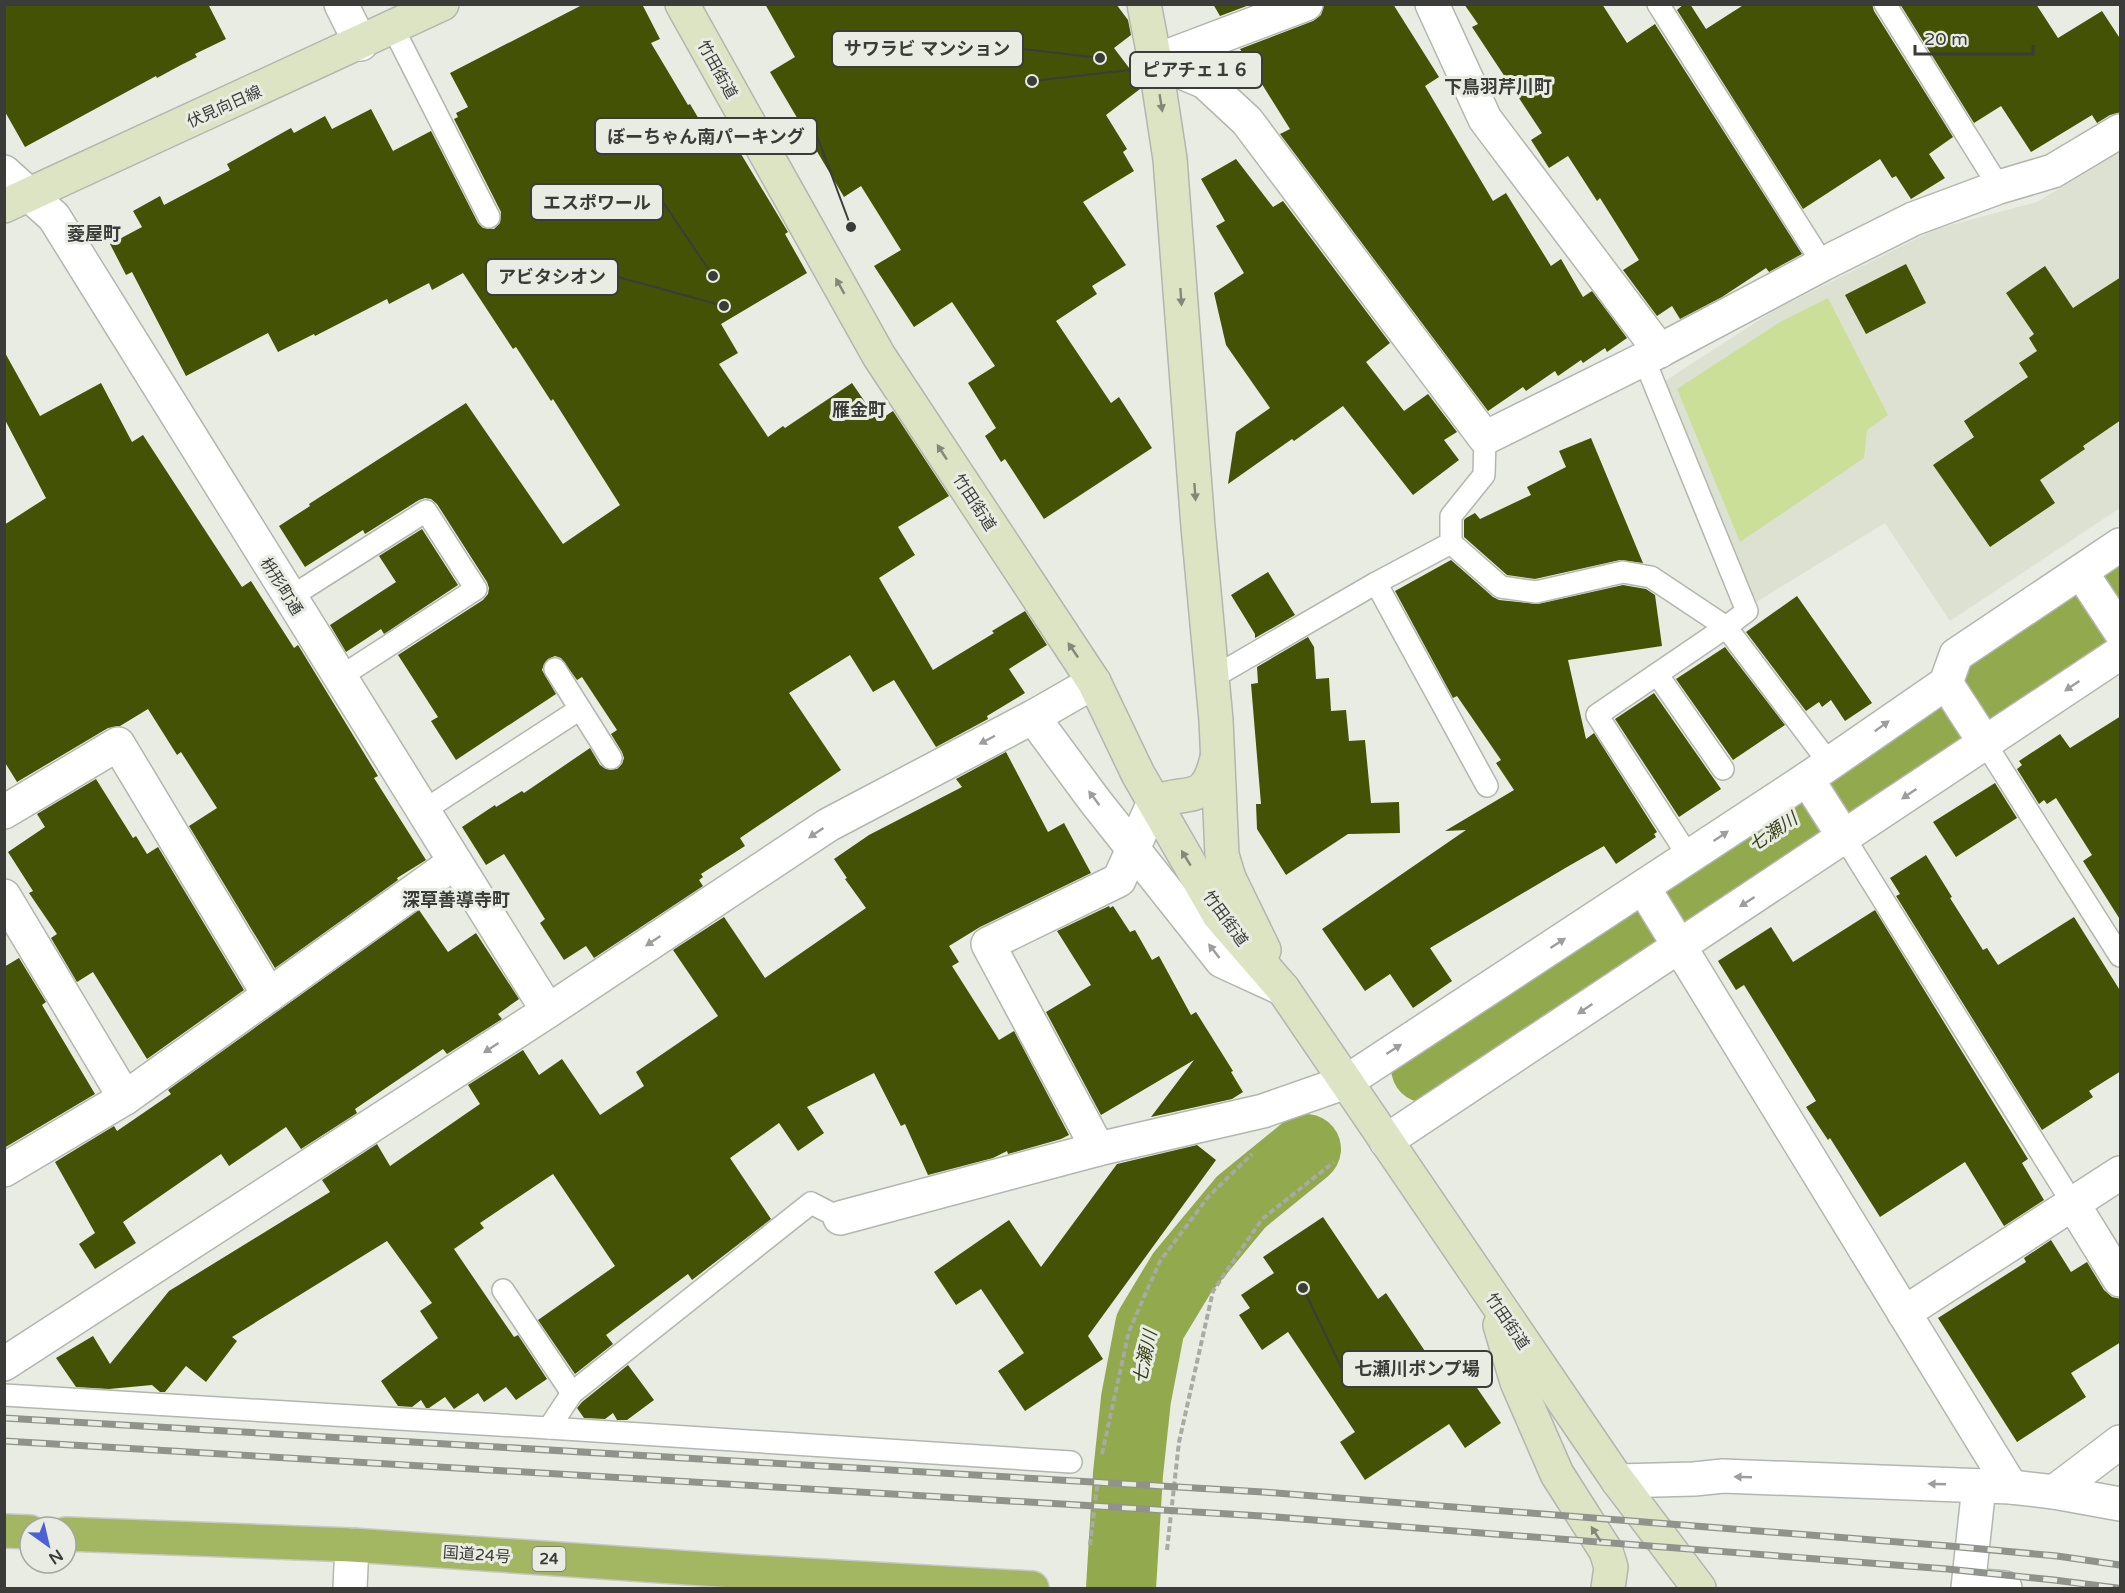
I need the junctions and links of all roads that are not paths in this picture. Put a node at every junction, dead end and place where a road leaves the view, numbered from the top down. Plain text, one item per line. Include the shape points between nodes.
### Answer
1 (340, 4) edge
2 (442, 4) edge
3 (682, 4) edge
4 (1144, 4) edge
5 (1306, 4) edge
6 (1432, 4) edge
7 (1658, 4) edge
8 (1885, 4) edge
9 (393, 28) junction
10 (361, 44) junction
11 (1155, 61) junction
12 (2121, 131) edge
13 (4, 172) edge
14 (1999, 187) junction
15 (17, 200) edge
16 (489, 217) dead end
17 (1823, 264) junction
18 (1652, 355) junction
19 (1485, 438) junction
20 (1451, 543) junction
21 (2121, 545) edge
22 (2086, 580) junction
23 (1376, 584) junction
24 (290, 598) junction
25 (1726, 627) junction
26 (2119, 636) edge
27 (555, 669) dead end
28 (1657, 674) junction
29 (340, 676) junction
30 (1212, 678) junction
31 (1094, 682) junction
32 (1949, 688) junction
33 (580, 709) junction
34 (1033, 717) junction
35 (1978, 732) junction
36 (1218, 756) junction
37 (611, 758) dead end
38 (1723, 769) dead end
39 (1487, 786) dead end
40 (1825, 798) junction
41 (1154, 802) junction
42 (423, 811) junction
43 (4, 812) edge
44 (1134, 849) junction
45 (1689, 857) junction
46 (454, 862) junction
47 (4, 896) edge
48 (1660, 915) junction
49 (2121, 956) edge
50 (1283, 989) junction
51 (269, 995) junction
52 (548, 1011) junction
53 (1346, 1082) junction
54 (125, 1098) junction
55 (1386, 1141) junction
56 (1098, 1149) junction
57 (4, 1170) edge
58 (2121, 1173) edge
59 (2073, 1204) junction
60 (840, 1218) joint
61 (2121, 1280) edge
62 (503, 1290) dead end
63 (1491, 1297) junction
64 (1904, 1313) junction
65 (4, 1364) edge
66 (572, 1393) junction
67 (4, 1395) edge
68 (549, 1428) junction
69 (2121, 1442) edge
70 (1071, 1462) dead end
71 (1618, 1481) junction
72 (1995, 1486) junction
73 (2054, 1492) junction
74 (2121, 1504) edge
75 (78, 1534) edge
76 (352, 1545) junction
77 (734, 1580) edge
78 (1968, 1587) edge
79 (350, 1588) edge
80 (1032, 1588) edge
81 (1608, 1588) edge
82 (1699, 1588) edge
83 (2004, 1588) edge

1 - 10 street
2 - 9 main road, 伏見向日線
31 -> 3 main road, 竹田街道 via 879,356
4 - 11 main road, 竹田街道
5 - 11 street
6 - 18 street via 1485,119
7 - 17 lane
8 - 14 lane
9 - 10 main road, 伏見向日線
9 - 16 lane
10 - 15 main road, 伏見向日線
11 - 19 street via 1205,82 1247,121
11 -> 30 main road, 竹田街道 via 1170,159
12 - 14 street via 2053,171
13 - 15 street, 枡形町通
14 - 17 street via 1913,219
15 - 24 street, 枡形町通 via 54,217
17 - 18 street
18 - 19 street
18 - 25 lane via 1747,611
19 - 20 lane via 1484,475 1451,516
20 - 23 lane
20 - 25 lane via 1501,587 1536,592 1623,572 1651,577
21 - 22 street
22 - 26 street
22 - 32 street via 1956,655
23 - 30 lane
23 - 39 lane
24 - 29 street, 枡形町通
24 - 29 lane via 426,511 445,540 476,589
25 - 28 lane
25 - 40 lane
26 -> 35 street
27 - 33 lane
28 - 38 lane
28 - 45 lane via 1597,715
29 - 42 street, 枡形町通
30 - 36 main road, 竹田街道
31 - 34 street
31 - 41 main road, 竹田街道
32 - 35 street
40 -> 32 street
33 - 37 lane
33 - 42 lane
44 -> 34 street
34 -> 52 street via 828,825
35 -> 40 street
35 - 49 lane
36 - 41 main road via 1212,778 1203,790
36 - 50 main road, 竹田街道 via 1222,855 1229,878
45 -> 40 street
40 -> 48 street
40 - 59 lane
41 - 44 street
50 -> 41 main road, 竹田街道 via 1219,915
42 - 46 street, 枡形町通
43 - 51 street via 118,744
50 -> 44 street via 1222,961
44 - 56 street via 1119,880 988,944
45 - 48 street
46 - 51 street
46 - 52 street, 枡形町通
47 - 54 street
53 -> 48 street
48 -> 55 street
48 - 64 street
50 - 53 main road, 竹田街道
51 - 54 street
52 -> 65 street
53 - 55 main road, 竹田街道
53 - 56 street via 1263,1111
54 - 57 street
55 - 63 main road, 竹田街道
56 - 60 street
58 - 59 street
59 - 61 street
59 - 64 street
60 - 66 lane via 811,1203
62 - 66 lane
63 - 71 main road, 竹田街道
81 -> 63 main road via 1611,1567 1606,1551 1557,1474 1517,1382
64 - 72 street
66 - 68 lane
67 - 68 lane
68 - 70 lane
69 - 73 street
72 -> 71 street via 1723,1476
71 - 82 main road, 竹田街道
72 - 73 street
72 - 78 street
73 - 74 street
75 - 76 highway, 国道24号 / 24
76 - 77 highway, 国道24号 / 24
76 - 79 street
77 - 80 highway, 国道24号 / 24
78 - 83 street

